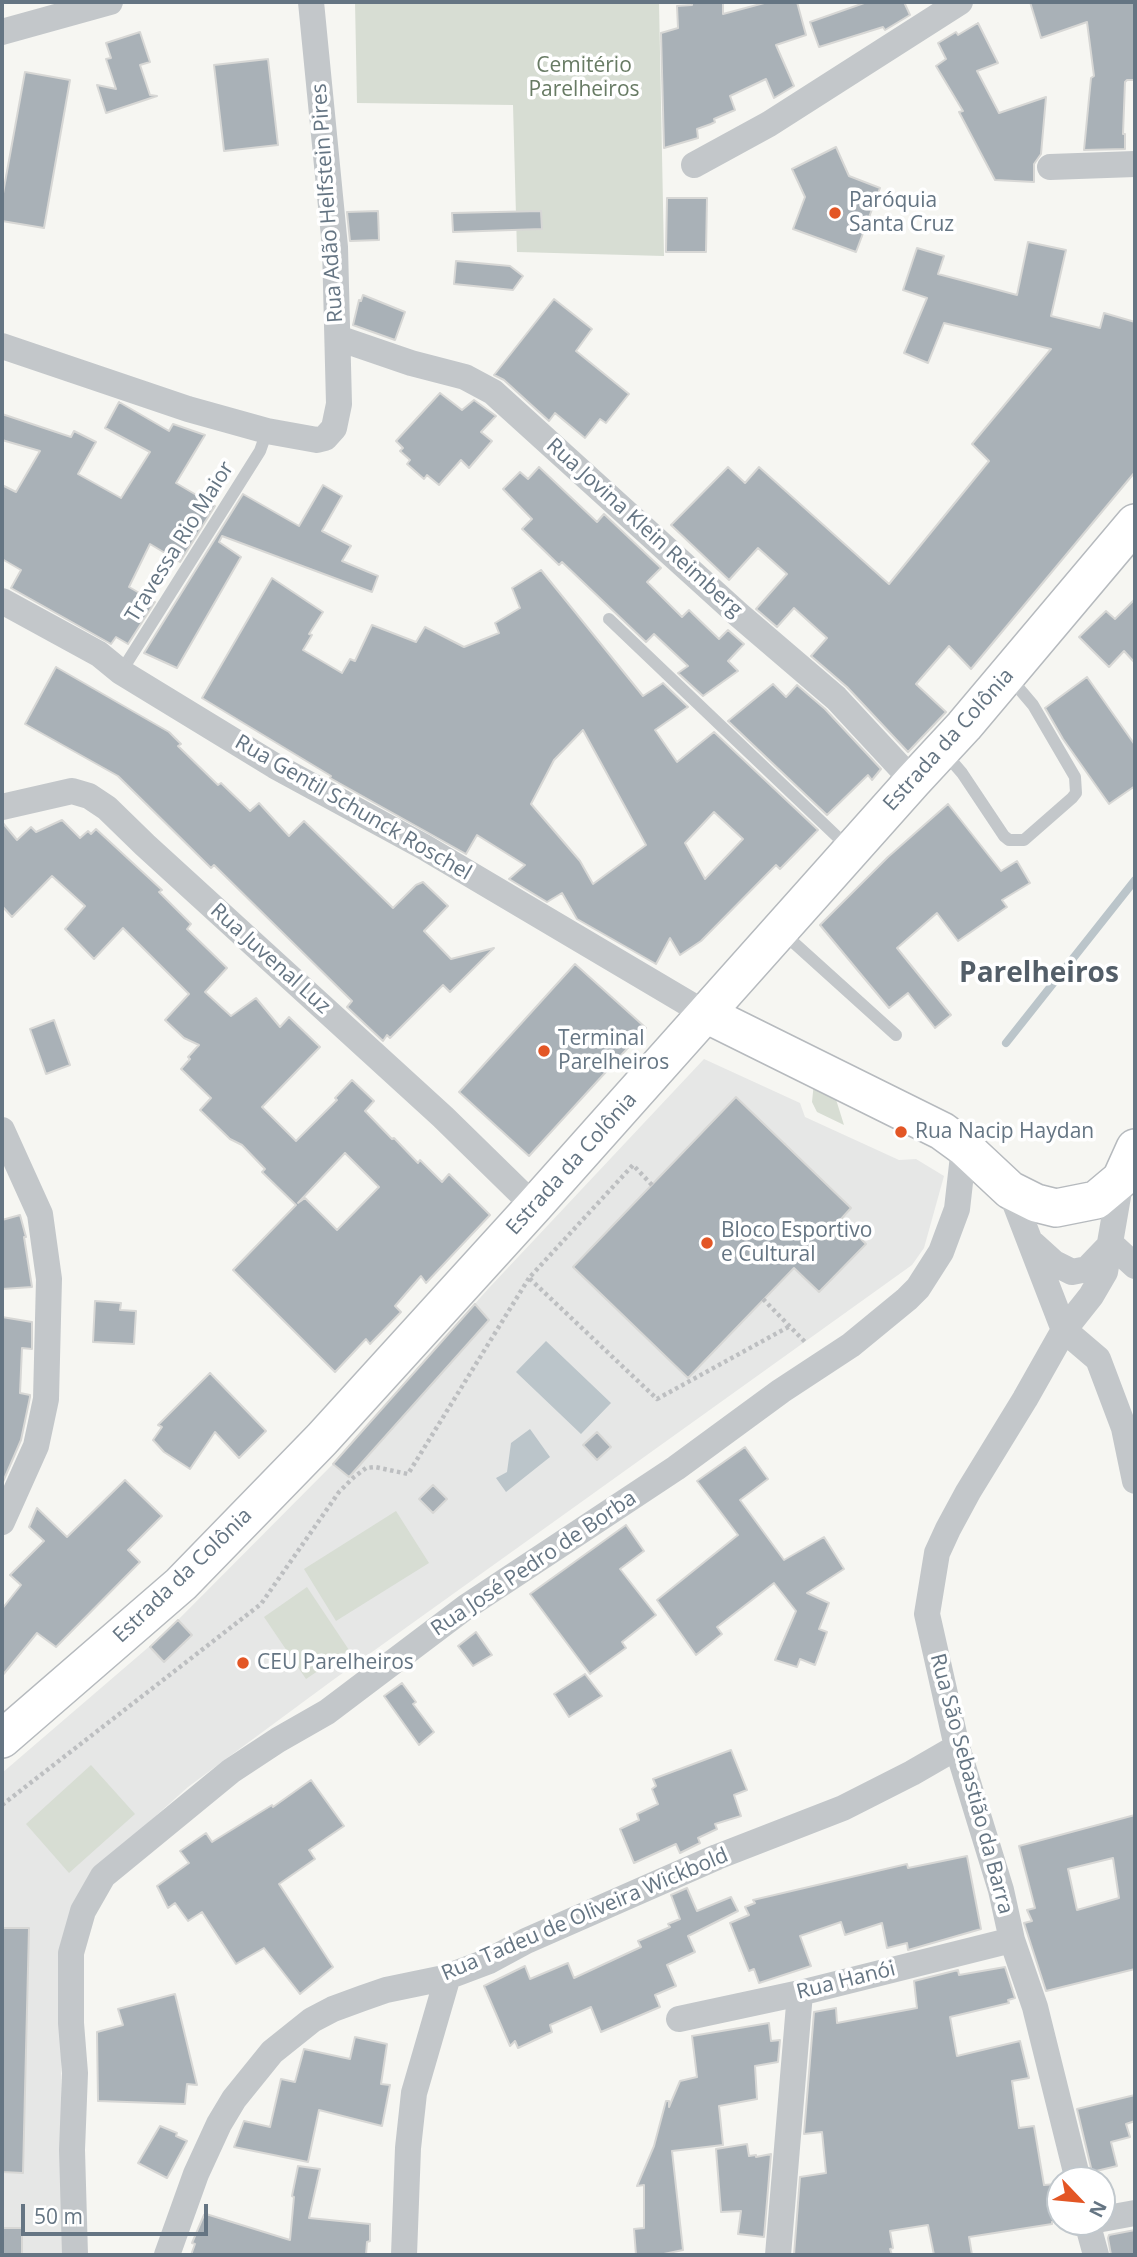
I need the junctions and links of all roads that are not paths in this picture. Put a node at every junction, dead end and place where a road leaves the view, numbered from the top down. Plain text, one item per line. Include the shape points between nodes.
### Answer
1 (110, 2) edge
2 (311, 2) edge
3 (960, 2) edge
4 (2, 32) edge
5 (1135, 164) edge
6 (694, 165) dead end
7 (1050, 167) dead end
8 (338, 338) junction
9 (2, 346) edge
10 (267, 431) junction
11 (1135, 523) edge
12 (2, 601) edge
13 (609, 620) dead end
14 (121, 672) junction
15 (1008, 675) junction
16 (942, 750) junction
17 (913, 780) junction
18 (2, 807) edge
19 (851, 850) junction
20 (780, 931) junction
21 (706, 1014) junction
22 (896, 1035) dead end
23 (2, 1130) edge
24 (964, 1147) junction
25 (1128, 1163) edge
26 (1010, 1190) junction
27 (525, 1196) junction
28 (1032, 1243) junction
29 (1111, 1244) junction
30 (1135, 1266) edge
31 (1064, 1330) junction
32 (1135, 1481) edge
33 (2, 1522) edge
34 (2, 1739) edge
35 (957, 1747) junction
36 (1012, 1940) junction
37 (449, 1976) junction
38 (800, 1993) junction
39 (679, 2018) dead end
40 (1075, 2166) edge
41 (1135, 2213) edge
42 (1116, 2216) edge
43 (1091, 2236) edge
44 (75, 2255) edge
45 (167, 2255) edge
46 (404, 2255) edge
47 (778, 2255) edge
48 (1096, 2255) edge

1 - 4 street
2 - 8 street, Rua Adão Helfstein Pires via 335,247
3 - 6 street via 769,124
5 - 7 street
8 - 10 street, Rua Adão Helfstein Pires via 339,404 334,428 317,440
8 - 17 street, Rua Jovina Klein Reimberg via 465,377 493,392 836,698
9 - 10 street
10 - 14 lane, Travessa Rio Maior via 260,451
11 - 15 main road, Estrada da Colônia
12 - 14 street, Rua Gentil Schunck Roschel via 99,654
13 - 19 lane
14 - 21 street, Rua Gentil Schunck Roschel
15 - 16 main road, Estrada da Colônia
15 - 16 lane via 1033,705 1075,777 1072,799 1024,840 1009,839
16 - 17 main road, Estrada da Colônia
17 - 19 main road, Estrada da Colônia
18 - 27 street, Rua Juvenal Luz via 72,791 107,808
19 - 20 main road, Estrada da Colônia
20 - 21 main road, Estrada da Colônia
20 - 22 lane
21 - 24 main road via 914,1115
21 - 27 main road, Estrada da Colônia
23 - 33 street via 40,1214 49,1279 46,1399 36,1446
24 - 26 main road
24 - 44 street, Rua José Pedro de Borba via 957,1209 941,1252 907,1299 851,1345 676,1468 466,1607 327,1713 231,1771 103,1876 83,1911 71,1953
25 - 26 main road via 1096,1199 1056,1208
25 - 29 street, Rua São Sebastião da Barra
26 - 28 street
27 - 34 main road, Estrada da Colônia via 322,1438 181,1584
28 - 29 street via 1072,1272 1087,1269
28 - 31 street
29 - 30 street
29 - 31 street, Rua São Sebastião da Barra via 1105,1272
31 - 32 street via 1098,1359 1124,1428
31 - 35 street, Rua São Sebastião da Barra via 937,1552 927,1614
35 - 36 street, Rua São Sebastião da Barra via 998,1878
35 - 37 street, Rua Tadeu de Oliveira Wickbold via 843,1808 717,1857
36 - 38 street, Rua Hanói
36 - 40 street, Rua São Sebastião da Barra via 1035,2007
37 - 45 street, Rua Tadeu de Oliveira Wickbold via 386,1990 333,2009 272,2052 219,2124
37 - 46 street via 414,2093
38 - 39 street, Rua Hanói
38 - 47 street
41 - 42 street
43 - 48 street

